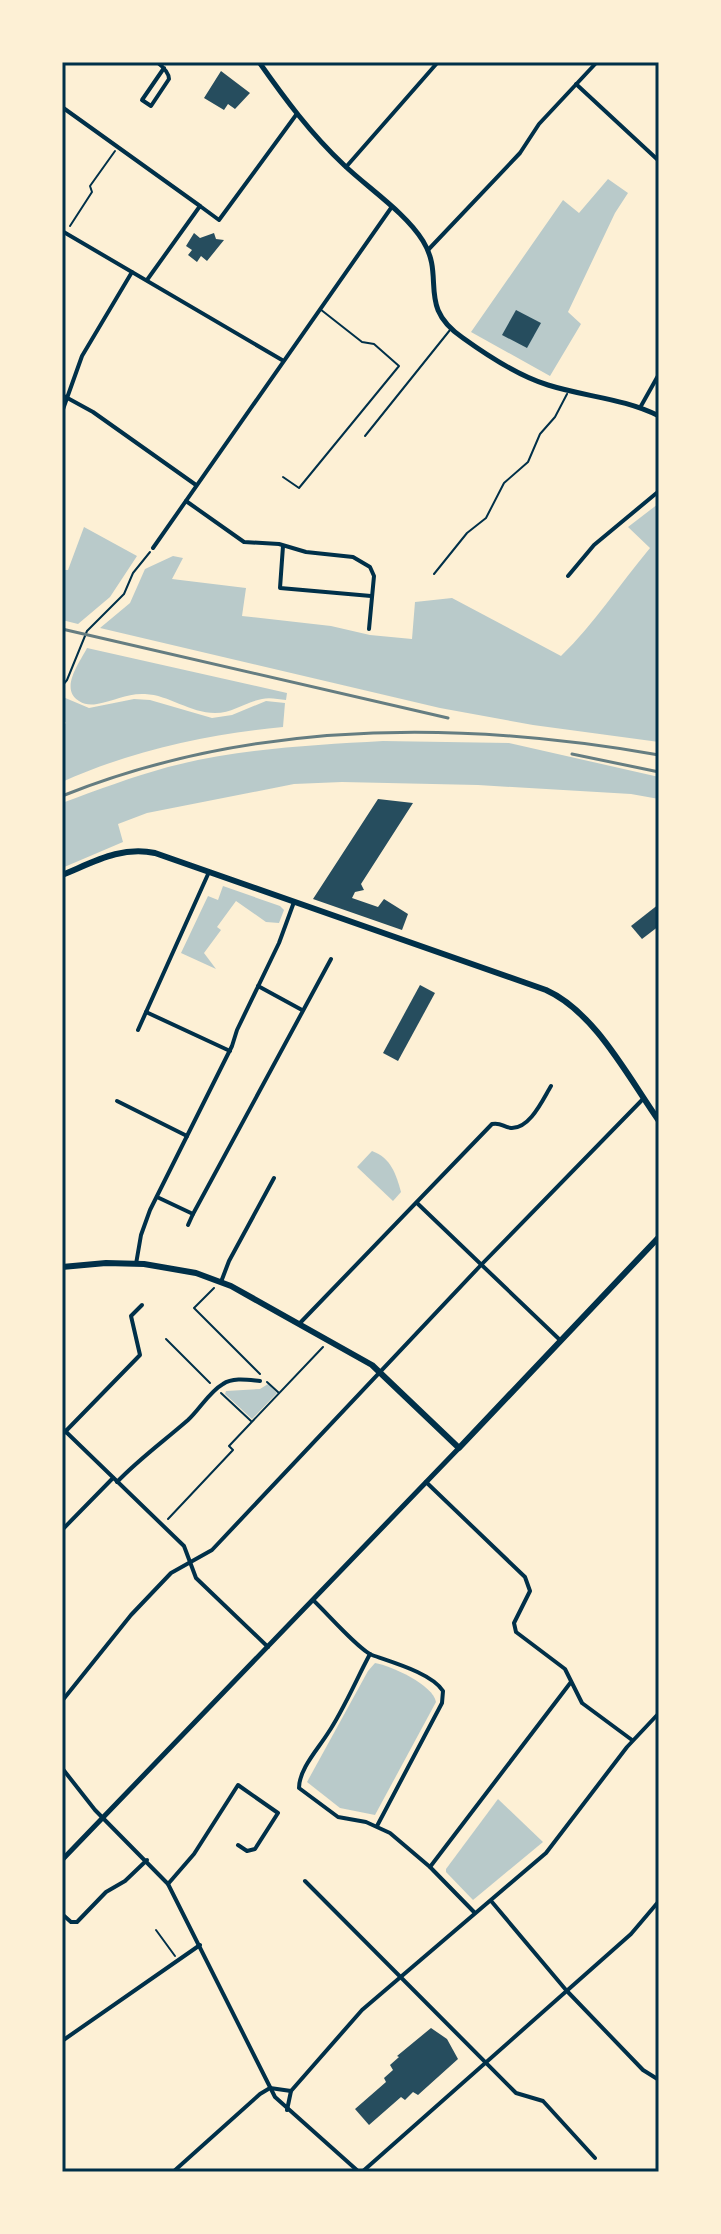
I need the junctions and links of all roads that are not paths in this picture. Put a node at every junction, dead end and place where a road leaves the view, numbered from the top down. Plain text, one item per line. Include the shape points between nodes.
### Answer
1 (157, 62) edge
2 (259, 62) edge
3 (438, 62) edge
4 (597, 62) edge
5 (164, 68) junction
6 (575, 83) junction
7 (62, 107) edge
8 (296, 115) junction
9 (659, 161) edge
10 (346, 167) junction
11 (200, 206) junction
12 (391, 208) junction
13 (64, 232) edge
14 (428, 250) junction
15 (133, 271) junction
16 (147, 280) junction
17 (319, 309) junction
18 (451, 329) junction
19 (282, 360) junction
20 (659, 374) edge
21 (569, 391) junction
22 (64, 396) edge
23 (641, 406) junction
24 (62, 412) edge
25 (659, 416) edge
26 (365, 436) dead end
27 (283, 477) dead end
28 (196, 485) junction
29 (659, 491) edge
30 (186, 501) junction
31 (283, 546) junction
32 (153, 548) road end
33 (434, 574) dead end
34 (568, 576) dead end
35 (372, 596) junction
36 (369, 629) dead end
37 (209, 872) junction
38 (62, 875) edge
39 (294, 902) junction
40 (331, 959) dead end
41 (258, 986) junction
42 (303, 1011) junction
43 (146, 1012) junction
44 (138, 1030) dead end
45 (230, 1051) junction
46 (551, 1086) dead end
47 (643, 1099) junction
48 (117, 1101) dead end
49 (659, 1121) edge
50 (187, 1136) junction
51 (274, 1178) dead end
52 (157, 1197) junction
53 (417, 1203) junction
54 (193, 1214) junction
55 (188, 1225) dead end
56 (659, 1237) edge
57 (136, 1264) junction
58 (481, 1265) junction
59 (62, 1267) edge
60 (221, 1282) junction
61 (142, 1305) dead end
62 (299, 1324) junction
63 (561, 1342) junction
64 (381, 1372) junction
65 (260, 1381) dead end
66 (63, 1432) edge
67 (459, 1448) junction
68 (113, 1478) junction
69 (117, 1482) junction
70 (426, 1482) junction
71 (62, 1530) edge
72 (191, 1561) junction
73 (313, 1600) junction
74 (268, 1647) junction
75 (370, 1654) junction
76 (571, 1682) junction
77 (62, 1701) edge
78 (659, 1713) edge
79 (632, 1740) junction
80 (62, 1768) edge
81 (103, 1819) junction
82 (377, 1826) junction
83 (238, 1845) dead end
84 (62, 1860) edge
85 (147, 1860) junction
86 (430, 1867) junction
87 (305, 1881) dead end
88 (168, 1884) junction
89 (491, 1901) junction
90 (659, 1901) edge
91 (474, 1912) junction
92 (62, 1914) edge
93 (200, 1945) junction
94 (401, 1976) junction
95 (566, 1990) junction
96 (62, 2041) edge
97 (485, 2061) junction
98 (659, 2080) edge
99 (270, 2088) junction
100 (291, 2091) junction
101 (287, 2110) junction
102 (595, 2158) dead end
103 (173, 2172) edge
104 (360, 2172) edge

1 - 5 street
2 - 8 street
3 - 10 street
4 - 6 street
5 - 5 street via 142,100 151,106 169,79
6 - 9 street
6 - 14 street via 523,149
7 - 11 street
8 - 10 street
8 - 11 street via 219,220
10 - 12 street
11 - 16 street
12 - 14 street
12 - 17 street
13 - 15 street
14 - 18 street via 436,310
15 - 16 street
15 - 22 street via 87,346
16 - 19 street
17 - 19 street
17 - 27 lane via 399,366 299,488
18 - 21 street via 530,378
18 - 26 lane
19 - 28 street
20 - 23 street
21 - 23 street
21 - 33 lane via 528,462 504,483 486,518
22 - 24 street
22 - 28 street
23 - 25 street
28 - 30 street
29 - 34 street via 594,545
30 - 31 street via 244,542
30 - 32 street
31 - 35 street via 361,560 374,572
31 - 35 street via 280,588
35 - 36 street
37 - 38 main road via 138,851 113,854
37 - 39 main road
37 - 43 street
39 - 41 street
39 - 47 main road via 558,996 584,1015
40 - 42 street
41 - 42 street
41 - 45 street
42 - 54 street
43 - 44 street
43 - 45 street
45 - 50 street
46 - 53 street via 528,1120 512,1128 492,1124
47 - 49 main road
47 - 58 street
48 - 50 street
50 - 52 street
51 - 60 street
52 - 54 street
52 - 57 street
53 - 58 street
53 - 62 street
54 - 55 street
56 - 63 main road
57 - 59 main road
57 - 60 main road
58 - 63 street
58 - 64 street
60 - 62 main road
61 - 66 street via 131,1316 140,1355
62 - 64 main road
63 - 67 main road
64 - 67 main road
64 - 72 street via 212,1550
65 - 69 street via 230,1380 216,1389
66 - 68 street
67 - 70 street
68 - 69 street
68 - 71 street
69 - 72 street via 184,1546
70 - 73 street
70 - 76 street via 525,1577 530,1591 514,1628 562,1666
72 - 74 street via 196,1578
72 - 77 street via 171,1573 131,1615
73 - 74 street
73 - 75 street
74 - 81 street
75 - 82 street via 437,1684 443,1695
75 - 82 street via 298,1785 334,1815
76 - 79 street via 582,1703
76 - 86 street
78 - 79 street
79 - 89 street via 551,1847
80 - 81 street
81 - 84 street
81 - 85 street
82 - 86 street
83 - 88 street via 255,1849 278,1813 238,1785
85 - 88 street
85 - 92 street via 77,1922
86 - 91 street
87 - 94 street
88 - 93 street
89 - 91 street
89 - 95 street
90 - 95 street via 631,1934
91 - 94 street
93 - 96 street
93 - 99 street
94 - 97 street
94 - 100 street via 367,2005
95 - 97 street
95 - 98 street
97 - 102 street via 516,2093 543,2101
97 - 104 street
99 - 100 street
99 - 101 street
99 - 103 street
100 - 101 street
101 - 104 street

